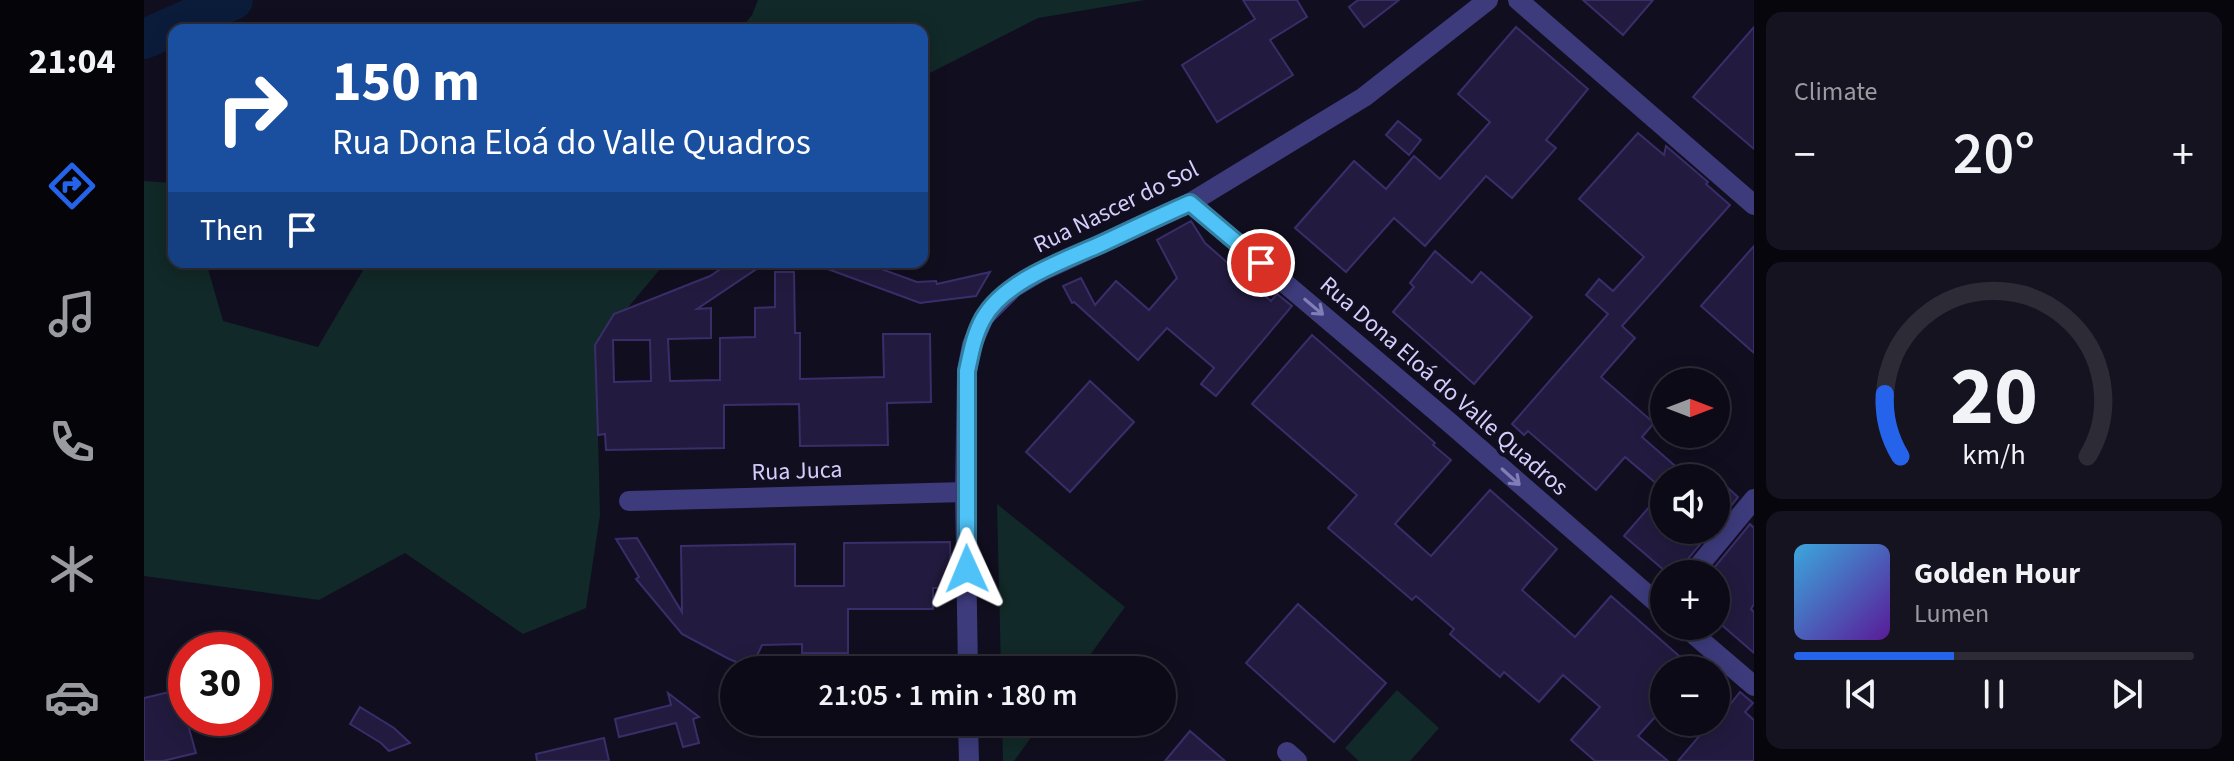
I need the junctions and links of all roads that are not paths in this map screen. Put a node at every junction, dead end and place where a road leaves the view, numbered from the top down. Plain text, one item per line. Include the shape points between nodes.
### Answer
1 (1488, 0) edge
2 (1518, 0) edge
3 (1190, 203) junction
4 (1754, 205) edge
5 (965, 492) junction
6 (1754, 499) edge
7 (629, 501) dead end
8 (1704, 560) edge
9 (1650, 597) edge
10 (1700, 640) edge
11 (968, 656) edge
12 (1754, 686) edge
13 (968, 736) edge
14 (969, 761) edge

1 - 3 street, Rua Nascer do Sol via 1364,97
2 - 4 street
3 - 5 street, Rua Nascer do Sol via 1040,272 1013,288 984,317 967,371
3 -> 9 street, Rua Dona Eloá do Valle Quadros
5 - 7 street, Rua Juca
5 - 11 street, Rua Nascer do Sol
6 - 8 street
10 - 12 street
13 - 14 street

